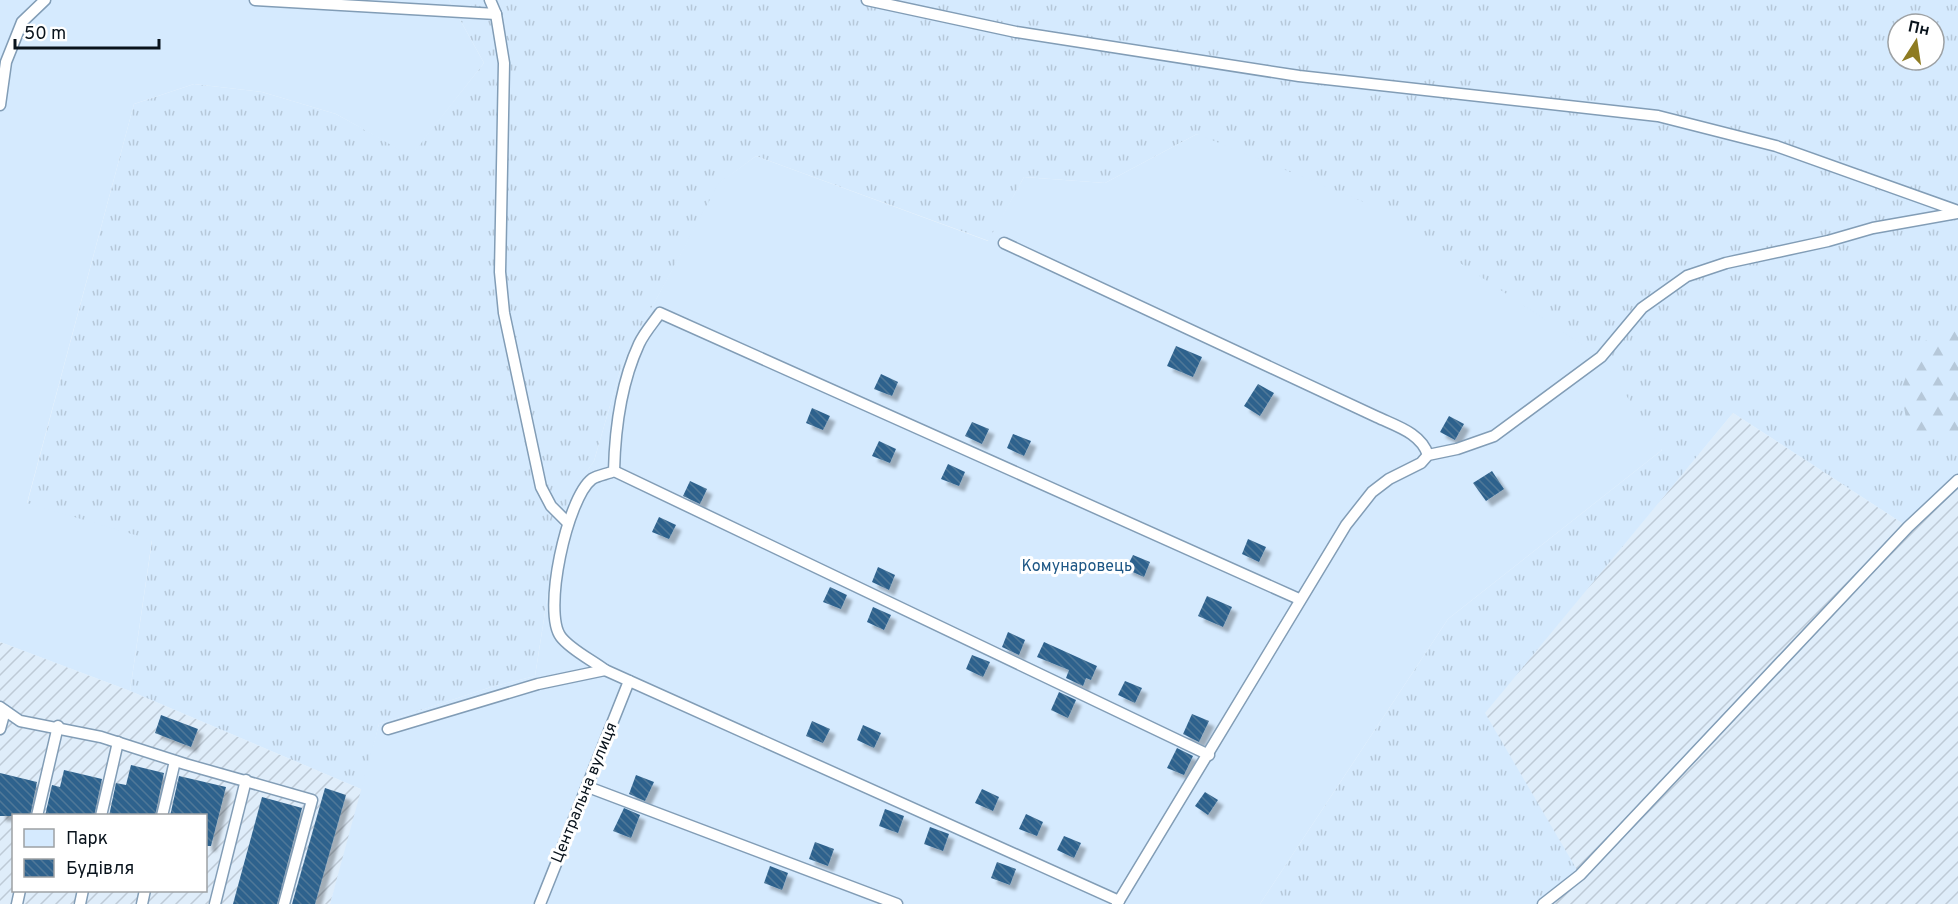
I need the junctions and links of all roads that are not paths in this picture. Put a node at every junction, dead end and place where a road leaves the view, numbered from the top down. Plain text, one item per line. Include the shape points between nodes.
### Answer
1 (45, 0) edge
2 (255, 0) edge
3 (490, 0) edge
4 (867, 0) edge
5 (496, 14) junction
6 (0, 105) edge
7 (1958, 212) edge
8 (1004, 243) dead end
9 (1428, 455) junction
10 (614, 471) junction
11 (1958, 480) edge
12 (568, 524) junction
13 (1299, 599) junction
14 (605, 670) junction
15 (628, 681) junction
16 (3, 709) edge
17 (58, 726) junction
18 (0, 729) edge
19 (388, 729) dead end
20 (118, 742) junction
21 (1209, 755) junction
22 (174, 761) junction
23 (246, 780) junction
24 (588, 787) junction
25 (37, 814) edge
26 (101, 814) edge
27 (162, 814) edge
28 (1118, 902) edge
29 (215, 904) edge
30 (284, 904) edge
31 (540, 904) edge
32 (897, 904) edge
33 (1543, 904) edge

1 - 6 lane via 22,22 6,62
2 - 5 lane
3 - 5 lane
4 - 7 lane via 1016,32 1299,76 1658,116 1776,146
5 - 12 lane via 504,63 500,272 504,313 541,486 551,506
7 - 9 lane via 1874,228 1687,276 1642,308 1601,357 1494,436
8 - 9 lane via 1418,437
9 - 13 lane via 1421,463 1389,479 1362,502
10 - 12 lane via 592,479
10 - 13 lane via 615,431 627,378 640,343 660,313
10 - 21 lane
11 - 33 lane via 1908,527 1580,875
12 - 14 lane via 553,616 560,637
13 - 21 lane
14 - 15 lane
14 - 19 lane via 528,687
15 - 24 lane, Центральна вулиця
15 - 28 lane
16 - 17 lane via 20,721
16 - 18 lane
17 - 20 lane
17 - 25 lane
20 - 22 lane
20 - 26 lane
21 - 28 lane
22 - 23 lane
22 - 27 lane
23 - 29 lane
23 - 30 lane via 312,800
24 - 31 lane, Центральна вулиця
24 - 32 lane

